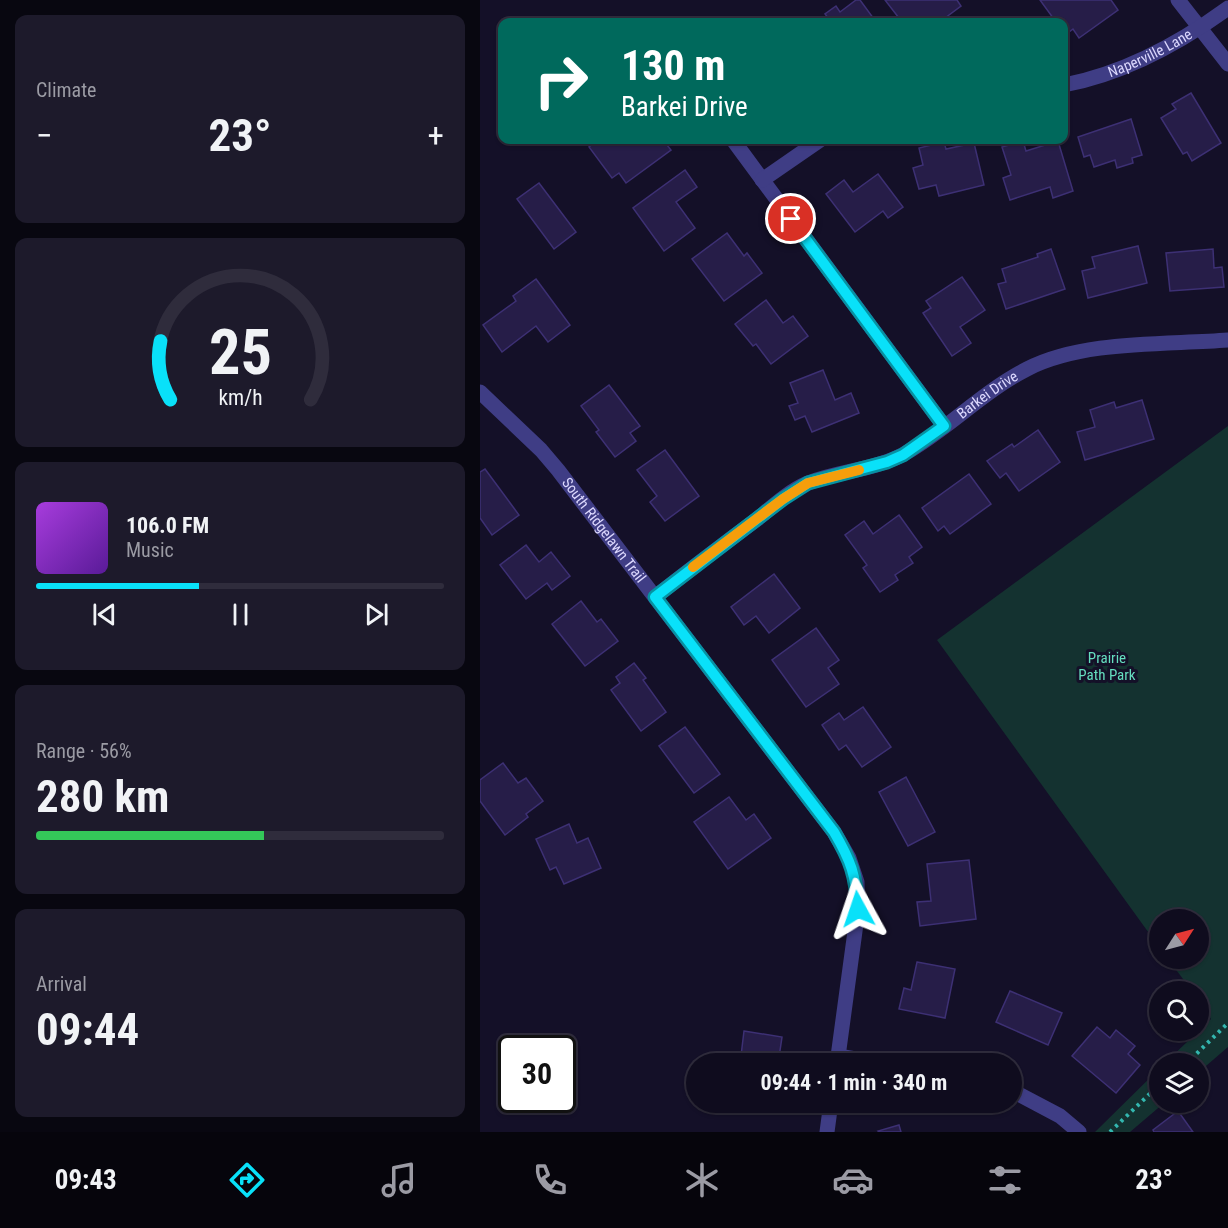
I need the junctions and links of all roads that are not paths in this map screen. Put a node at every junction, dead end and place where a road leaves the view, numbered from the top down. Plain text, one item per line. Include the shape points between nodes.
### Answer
1 (1178, 0) edge
2 (1228, 8) edge
3 (1200, 28) junction
4 (1228, 64) edge
5 (1068, 84) edge
6 (736, 144) edge
7 (814, 144) edge
8 (762, 180) junction
9 (1228, 340) edge
10 (480, 392) edge
11 (944, 426) junction
12 (655, 597) junction
13 (838, 1053) edge
14 (1022, 1096) edge
15 (830, 1113) edge
16 (827, 1132) edge
17 (1079, 1132) edge

1 - 3 street
2 - 3 street, Naperville Lane
3 - 4 street
3 - 5 street, Naperville Lane via 1111,72
6 - 8 street
7 - 8 street
8 - 11 street
9 - 11 street, Barkei Drive via 1095,349 1050,359 1018,374
10 - 12 street, South Ridgelawn Trail via 541,450
11 - 12 street, Barkei Drive via 887,462 808,483
12 - 13 street, South Ridgelawn Trail via 834,832 849,858 858,909
14 - 17 street
15 - 16 street

